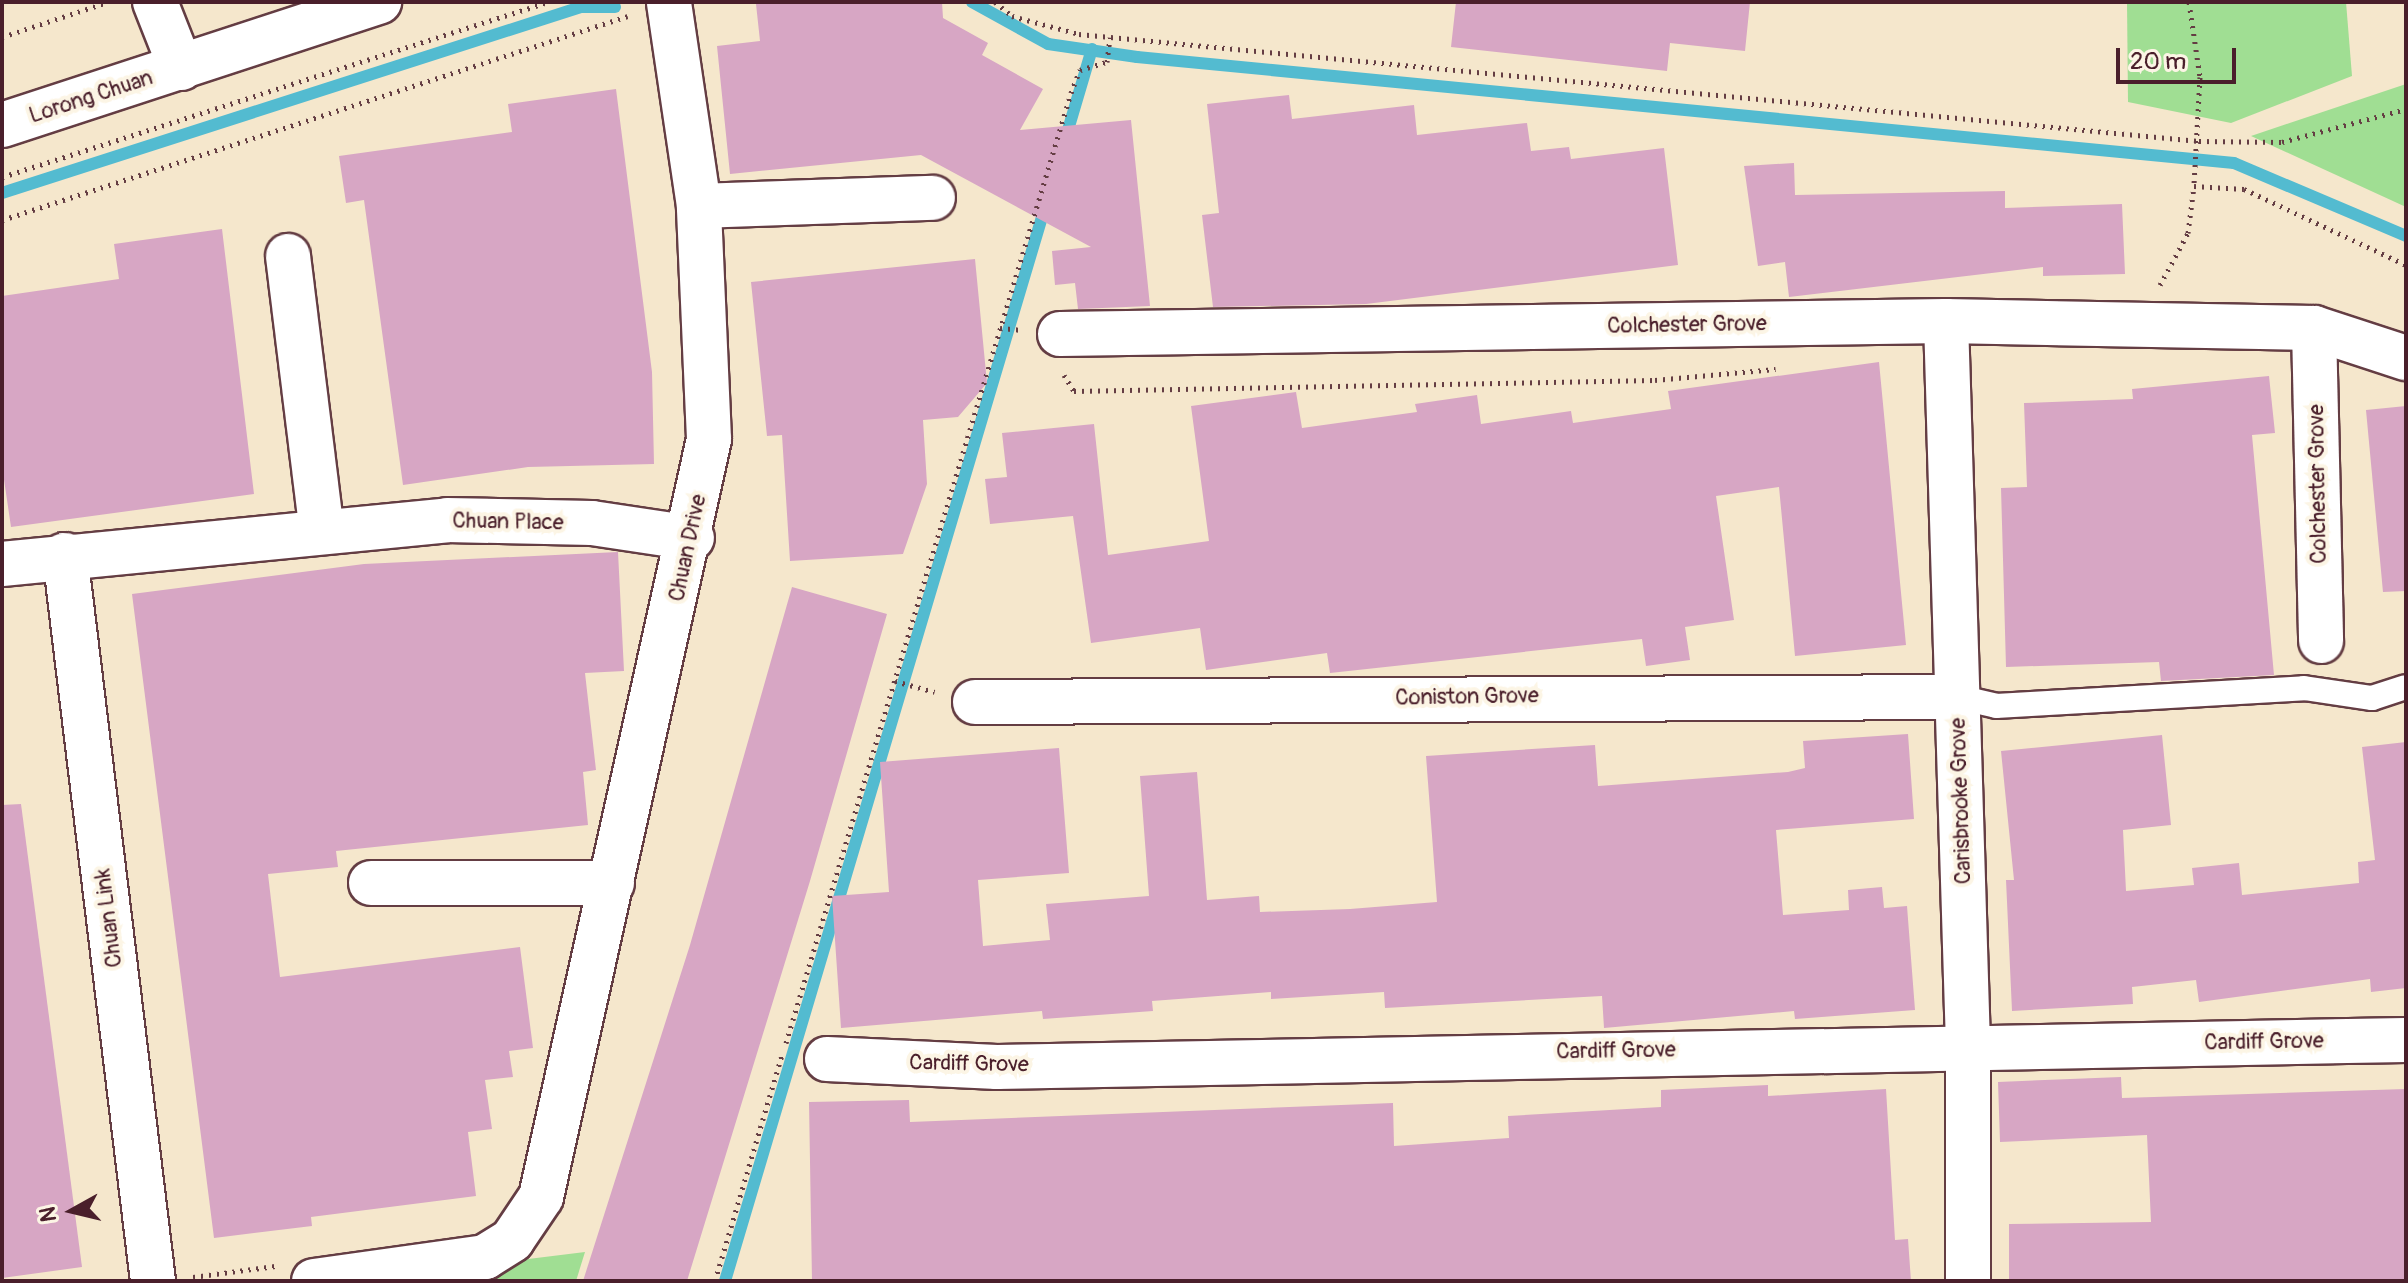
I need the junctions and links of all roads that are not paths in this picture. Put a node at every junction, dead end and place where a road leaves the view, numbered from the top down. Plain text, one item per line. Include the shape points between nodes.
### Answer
1 (155, 2) edge
2 (379, 2) edge
3 (646, 6) edge
4 (181, 68) junction
5 (2, 125) edge
6 (933, 198) dead end
7 (699, 206) junction
8 (288, 256) dead end
9 (1946, 321) junction
10 (2314, 328) junction
11 (1060, 334) road end
12 (2406, 358) edge
13 (322, 531) junction
14 (692, 538) junction
15 (65, 555) junction
16 (2, 564) edge
17 (2321, 641) dead end
18 (2405, 687) edge
19 (1958, 697) junction
20 (975, 702) dead end
21 (371, 883) dead end
22 (612, 883) junction
23 (2406, 1040) edge
24 (1968, 1046) junction
25 (827, 1059) dead end
26 (304, 1272) edge
27 (170, 1279) edge
28 (1968, 1281) edge

1 - 4 street, Lorong Chuan
2 - 4 street, Lorong Chuan
3 - 7 street, Chuan Drive via 688,120
4 - 5 street, Lorong Chuan
6 - 7 street
7 - 14 street, Chuan Drive via 709,439
8 - 13 street
9 - 10 street, Colchester Grove via 2136,329
9 - 11 street, Colchester Grove
9 - 19 street, Carisbrooke Grove
10 - 12 street, Colchester Grove
10 - 17 street, Colchester Grove
13 - 14 street, Chuan Place via 447,520 578,522
13 - 15 street, Chuan Place
14 - 22 street, Chuan Drive
15 - 16 street, Chuan Place
15 - 27 street, Chuan Link
18 - 19 lane via 2372,698 2304,688 1996,706
19 - 20 street, Coniston Grove
19 - 24 street, Carisbrooke Grove
21 - 22 street
22 - 26 street, Chuan Drive via 541,1197 512,1240 464,1263
23 - 24 street, Cardiff Grove
24 - 25 street, Cardiff Grove via 997,1067
24 - 28 street, Carisbrooke Grove

